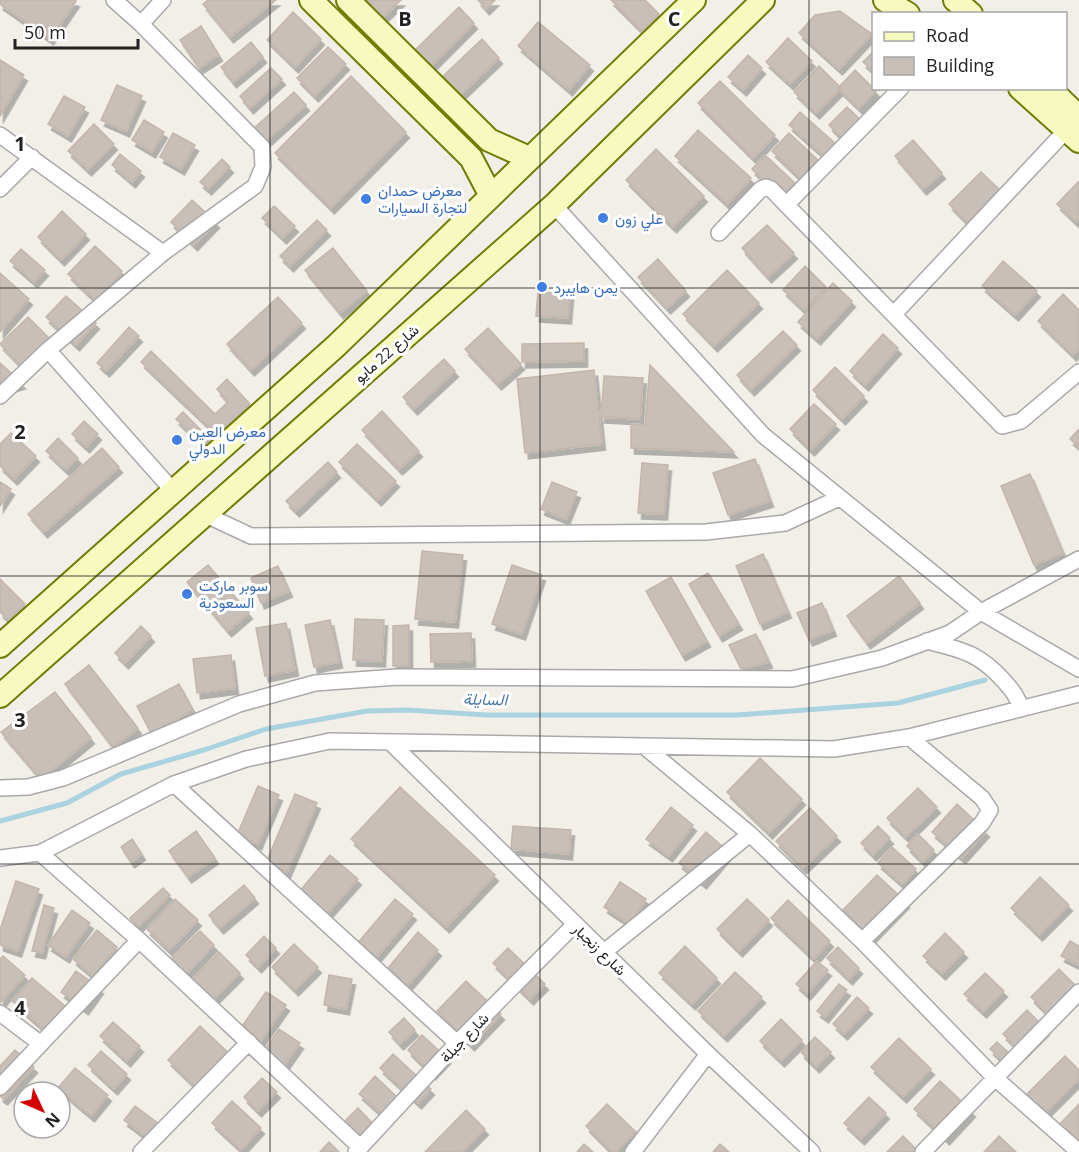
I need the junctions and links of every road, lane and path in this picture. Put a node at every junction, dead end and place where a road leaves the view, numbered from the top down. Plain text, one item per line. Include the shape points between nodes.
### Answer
1 (114, 0) edge
2 (163, 0) edge
3 (311, 0) edge
4 (348, 0) edge
5 (694, 0) edge
6 (763, 0) edge
7 (885, 0) edge
8 (955, 0) edge
9 (905, 12) edge
10 (969, 12) edge
11 (141, 24) junction
12 (899, 90) edge
13 (1023, 90) edge
14 (1050, 90) edge
15 (1076, 126) edge
16 (0, 135) edge
17 (488, 140) junction
18 (32, 157) junction
19 (471, 158) junction
20 (529, 158) junction
21 (0, 189) edge
22 (491, 196) junction
23 (787, 204) junction
24 (554, 205) junction
25 (719, 233) dead end
26 (163, 253) junction
27 (894, 314) junction
28 (48, 350) junction
29 (1079, 372) edge
30 (0, 396) edge
31 (174, 492) junction
32 (839, 498) junction
33 (204, 514) junction
34 (1079, 559) edge
35 (981, 612) junction
36 (927, 641) junction
37 (0, 646) edge
38 (1079, 669) edge
39 (1079, 694) edge
40 (0, 696) edge
41 (1021, 708) junction
42 (909, 737) junction
43 (391, 743) junction
44 (645, 747) junction
45 (174, 784) junction
46 (0, 788) edge
47 (750, 834) junction
48 (39, 853) junction
49 (0, 858) edge
50 (575, 924) junction
51 (139, 940) junction
52 (862, 941) junction
53 (604, 952) junction
54 (1079, 992) edge
55 (0, 1013) edge
56 (249, 1042) junction
57 (457, 1043) junction
58 (41, 1044) junction
59 (708, 1054) junction
60 (996, 1078) junction
61 (0, 1087) edge
62 (1078, 1148) edge
63 (358, 1150) edge
64 (141, 1152) edge
65 (633, 1152) edge
66 (813, 1152) edge
67 (923, 1152) edge

1 - 11 street
2 - 11 street
3 - 19 main road
4 - 17 main road
5 - 20 main road
6 - 24 main road, شارع 22 مايو
7 - 9 main road
8 - 10 main road
11 - 26 street via 262,147 263,167 255,186
12 - 23 street
13 - 15 main road
14 - 15 main road
15 - 27 street
16 - 18 street
17 - 19 main road via 488,157
17 - 20 main road
18 - 21 street
18 - 26 street
19 - 22 main road
20 - 22 main road
22 - 31 main road via 336,346
23 - 25 street via 771,189 761,189
23 - 27 street
24 - 32 street via 763,435
24 - 33 main road, شارع 22 مايو
26 - 28 street
27 - 29 street via 1002,426 1021,421
28 - 30 street
28 - 31 street
31 - 37 main road
32 - 33 street via 785,523 706,532 251,537
32 - 35 street
33 - 40 main road, شارع 22 مايو
34 - 35 street
35 - 36 street via 950,633
35 - 38 street
36 - 41 street via 981,659 1014,692
36 - 46 street via 882,658 792,679 397,677 315,682 239,704 63,778 28,787
39 - 41 street
41 - 42 street
42 - 44 street via 834,749
42 - 52 street via 982,798 990,810 982,823
43 - 44 street
43 - 45 street via 330,741 246,759
43 - 50 street, شارع زنجبار
44 - 47 street
45 - 48 street
45 - 57 street
47 - 52 street
47 - 53 street
48 - 49 street
48 - 51 street
50 - 53 street, شارع زنجبار
50 - 57 street, شارع جبلة
51 - 56 street
51 - 58 street
52 - 60 street
53 - 59 street, شارع زنجبار
54 - 60 street
55 - 58 street
56 - 63 street
56 - 64 street
57 - 63 street, شارع جبلة
58 - 61 street
59 - 65 street
59 - 66 street, شارع زنجبار
60 - 62 street
60 - 67 street

